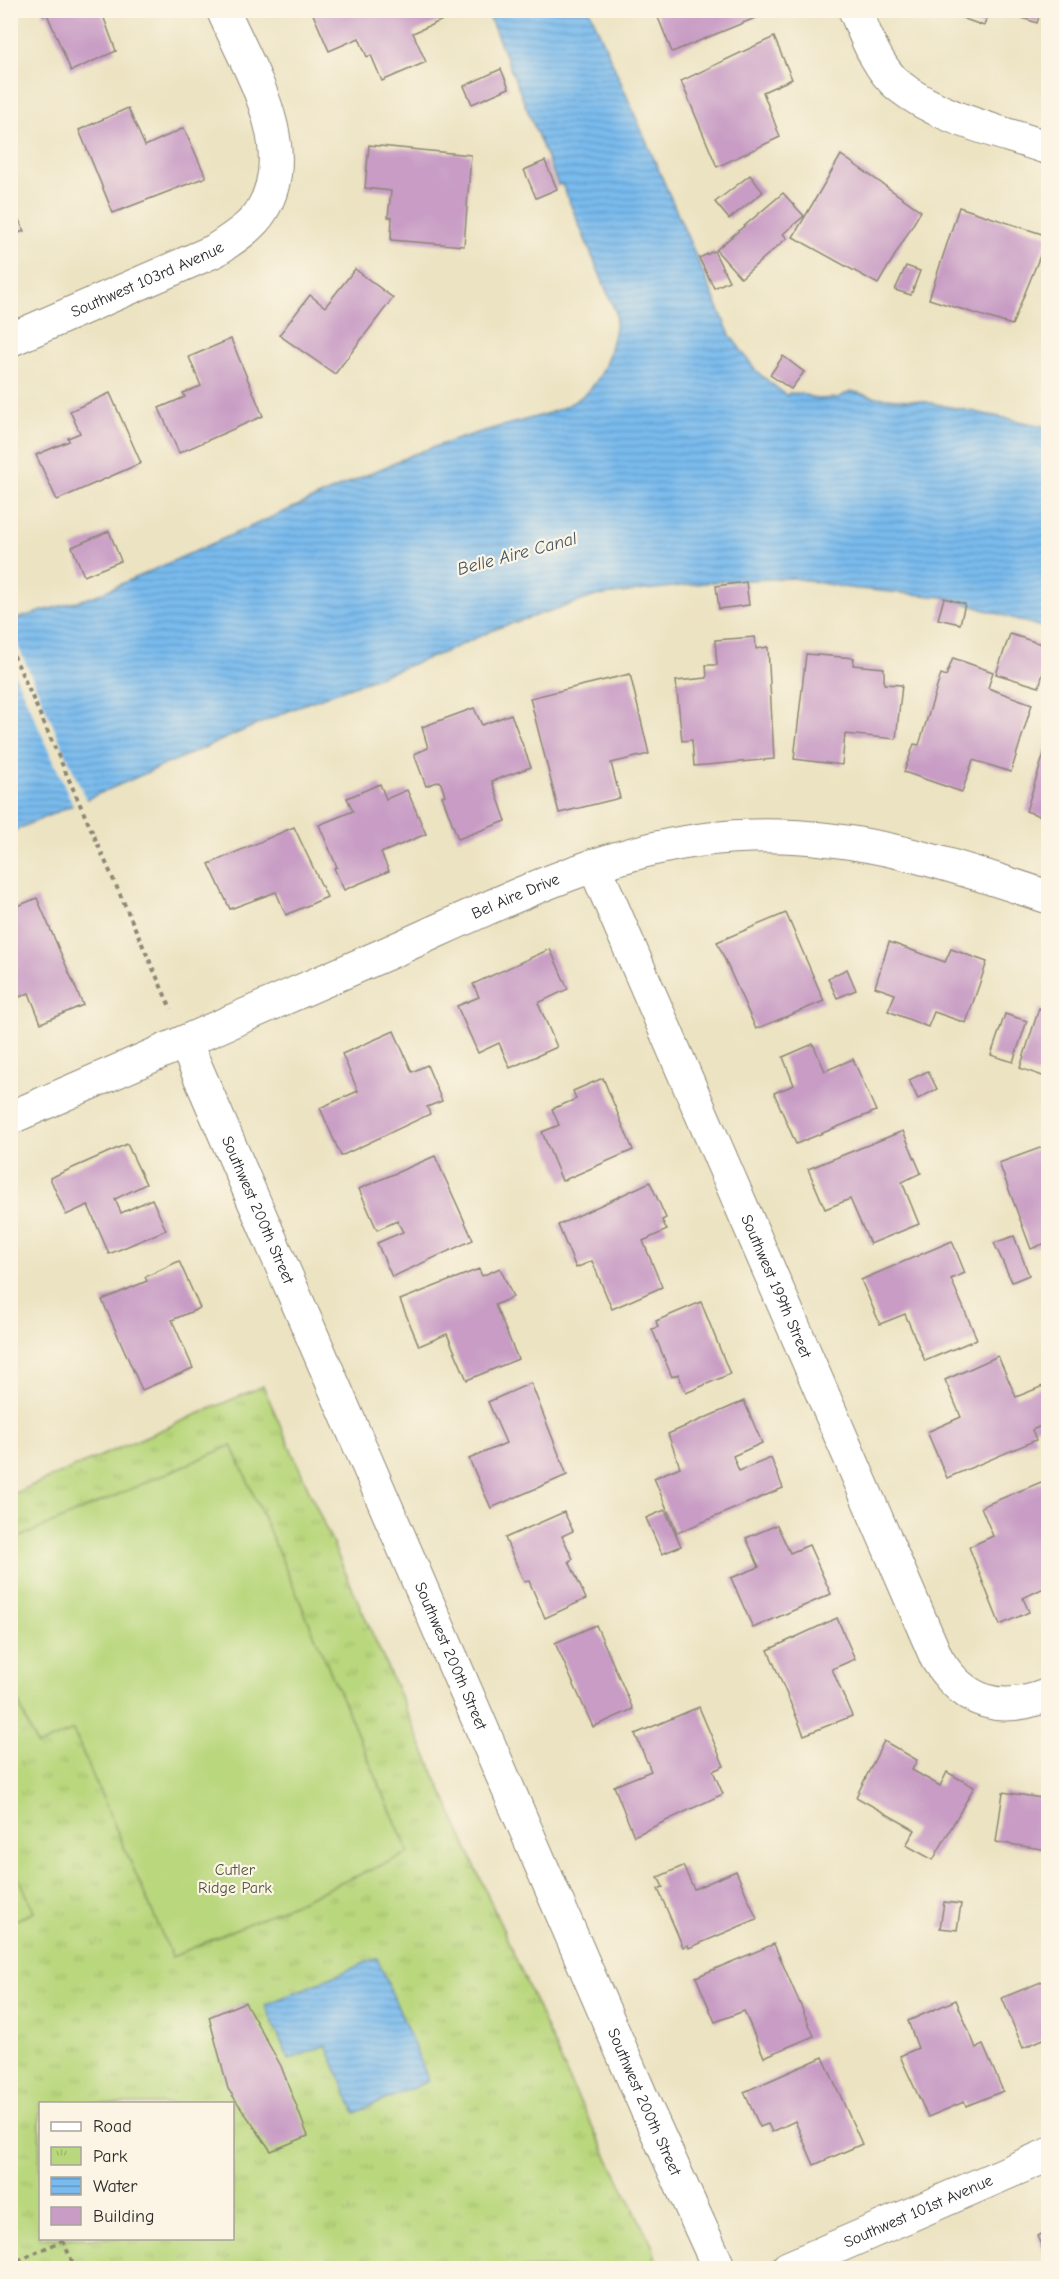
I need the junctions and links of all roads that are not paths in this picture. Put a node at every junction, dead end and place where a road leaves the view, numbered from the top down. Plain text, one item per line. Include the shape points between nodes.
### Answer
1 (222, 10) edge
2 (855, 10) edge
3 (1048, 148) edge
4 (10, 340) edge
5 (594, 865) junction
6 (1048, 897) edge
7 (185, 1042) junction
8 (10, 1118) edge
9 (1048, 1695) edge
10 (1048, 2155) edge
11 (719, 2268) edge
12 (788, 2268) edge

1 - 4 street, Southwest 103rd Avenue via 270,123 275,147 268,196 254,220 214,251
2 - 3 street via 878,61 898,85 954,116
5 - 6 street, Bel Aire Drive via 664,846 718,837 812,837 866,843 922,856
5 - 7 street, Bel Aire Drive
5 - 9 street, Southwest 199th Street via 927,1638 950,1678 973,1697 1015,1704
7 - 8 street, Bel Aire Drive
7 - 11 street, Southwest 200th Street
10 - 12 street, Southwest 101st Avenue

